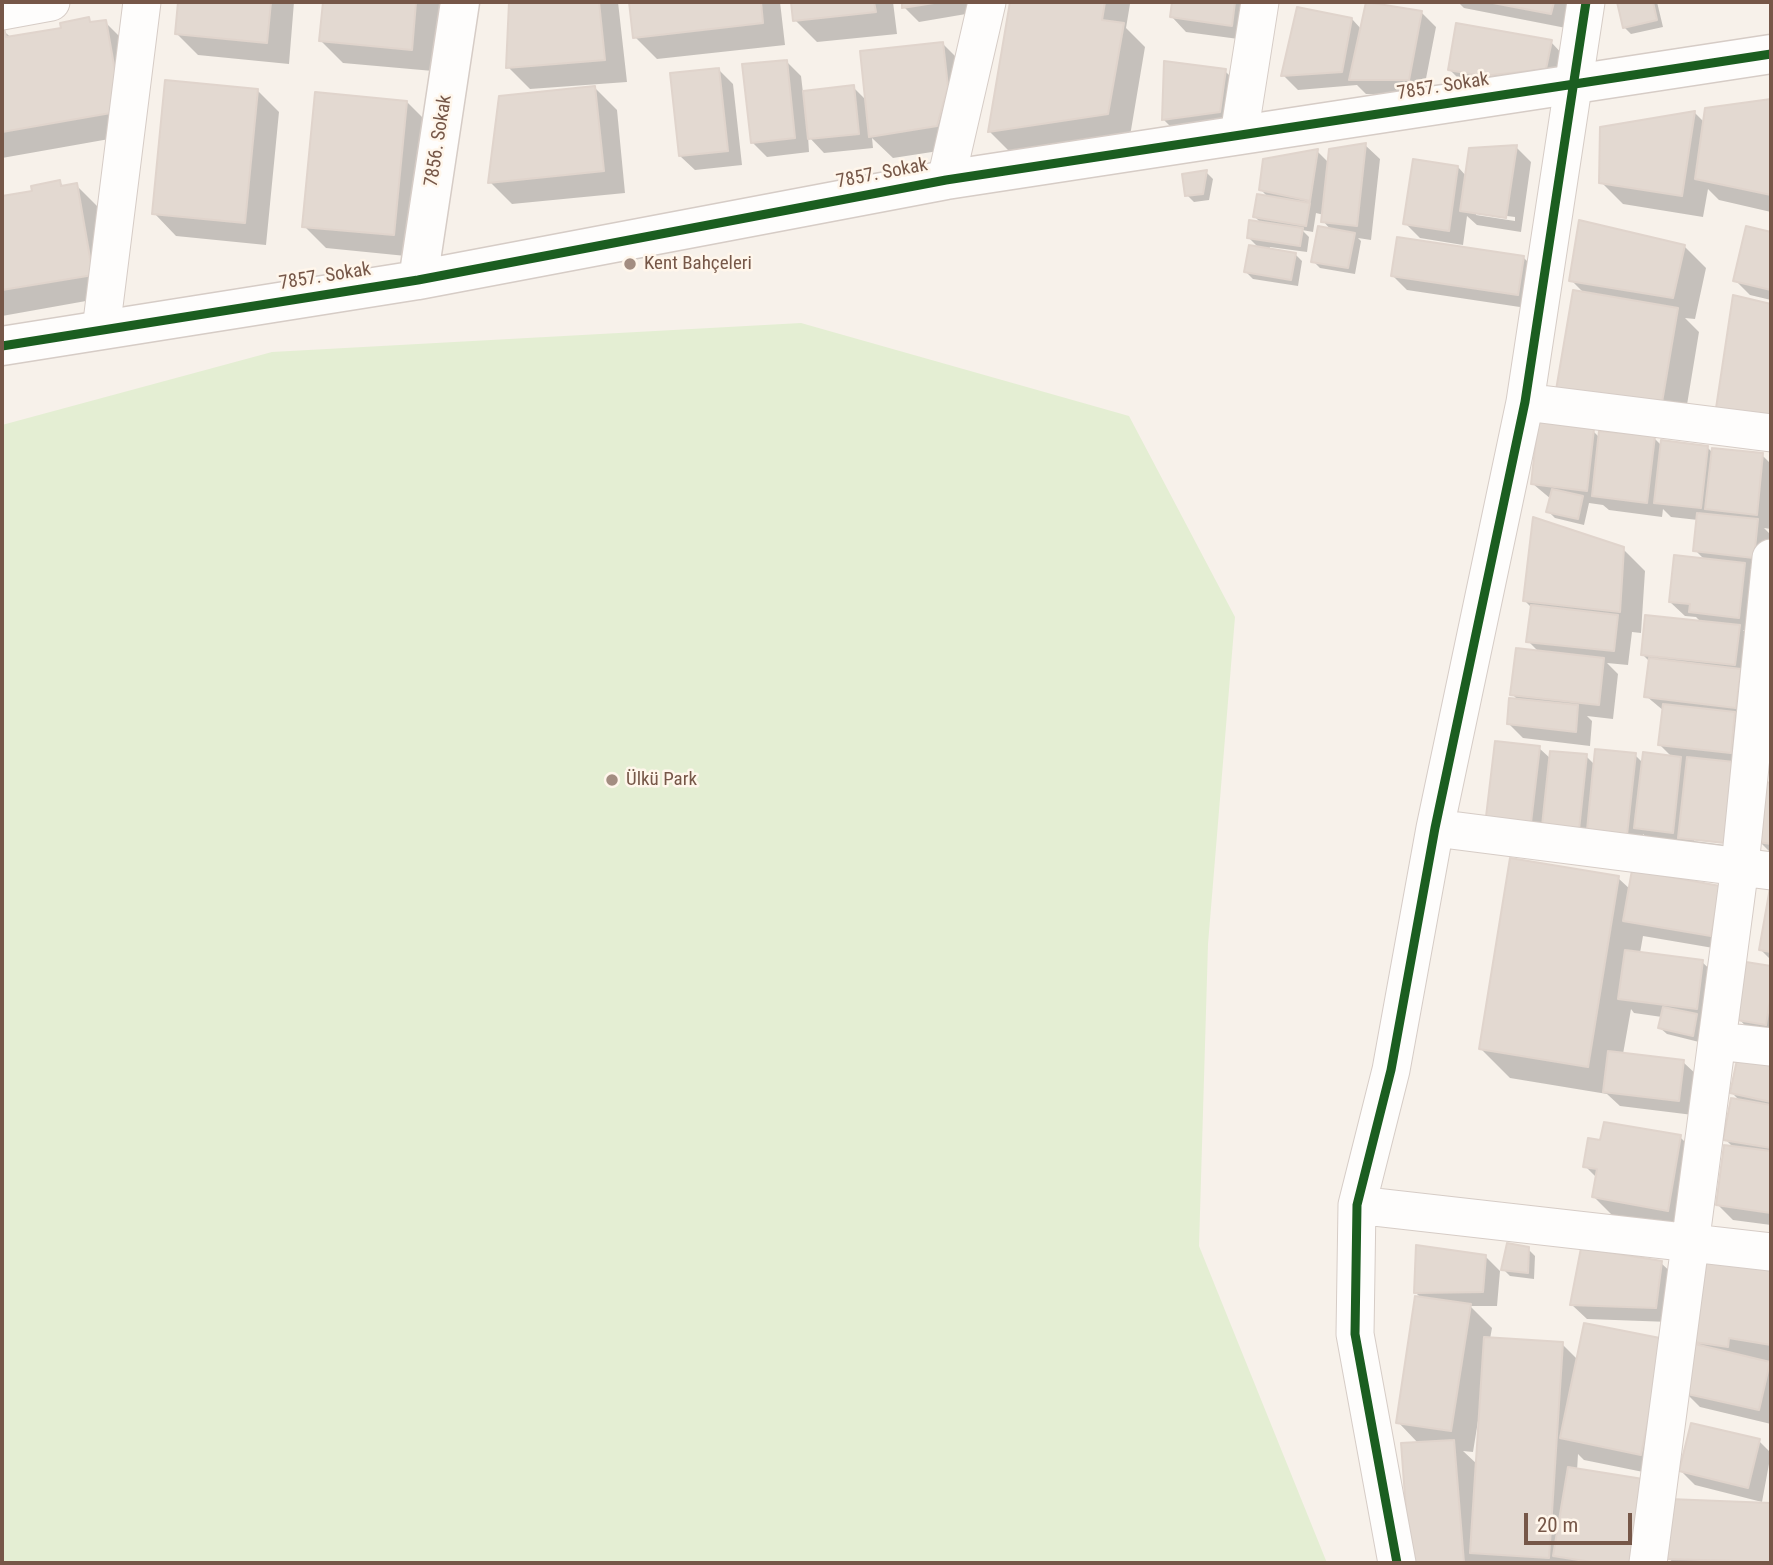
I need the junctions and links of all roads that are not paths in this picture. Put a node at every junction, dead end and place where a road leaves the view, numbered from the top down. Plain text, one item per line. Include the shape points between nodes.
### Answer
1 (51, 2) edge
2 (142, 2) edge
3 (460, 2) edge
4 (988, 2) edge
5 (1260, 2) edge
6 (1586, 2) edge
7 (2, 10) edge
8 (1771, 54) edge
9 (1574, 84) junction
10 (1239, 135) junction
11 (946, 180) junction
12 (418, 280) junction
13 (101, 330) junction
14 (2, 346) edge
15 (1525, 402) junction
16 (1771, 433) edge
17 (1771, 558) edge
18 (1435, 828) junction
19 (1755, 869) edge
20 (1718, 1041) junction
21 (1771, 1047) edge
22 (1357, 1205) junction
23 (1691, 1243) junction
24 (1771, 1252) edge
25 (1396, 1563) edge
26 (1648, 1563) edge

1 - 7 street
2 - 13 street
3 - 12 street, 7856. Sokak
4 - 11 street
5 - 10 street
6 - 9 street
8 - 9 street, 7857. Sokak
9 - 10 street, 7857. Sokak
9 - 15 street
10 - 11 street, 7857. Sokak
11 - 12 street, 7857. Sokak
12 - 13 street, 7857. Sokak
13 - 14 street, 7857. Sokak
15 - 16 street
15 - 18 street
17 - 19 street
18 - 19 street
18 - 22 street via 1391,1070
19 - 20 street
20 - 21 street
20 - 23 street
22 - 23 street
22 - 25 street via 1355,1334
23 - 24 street
23 - 26 street

